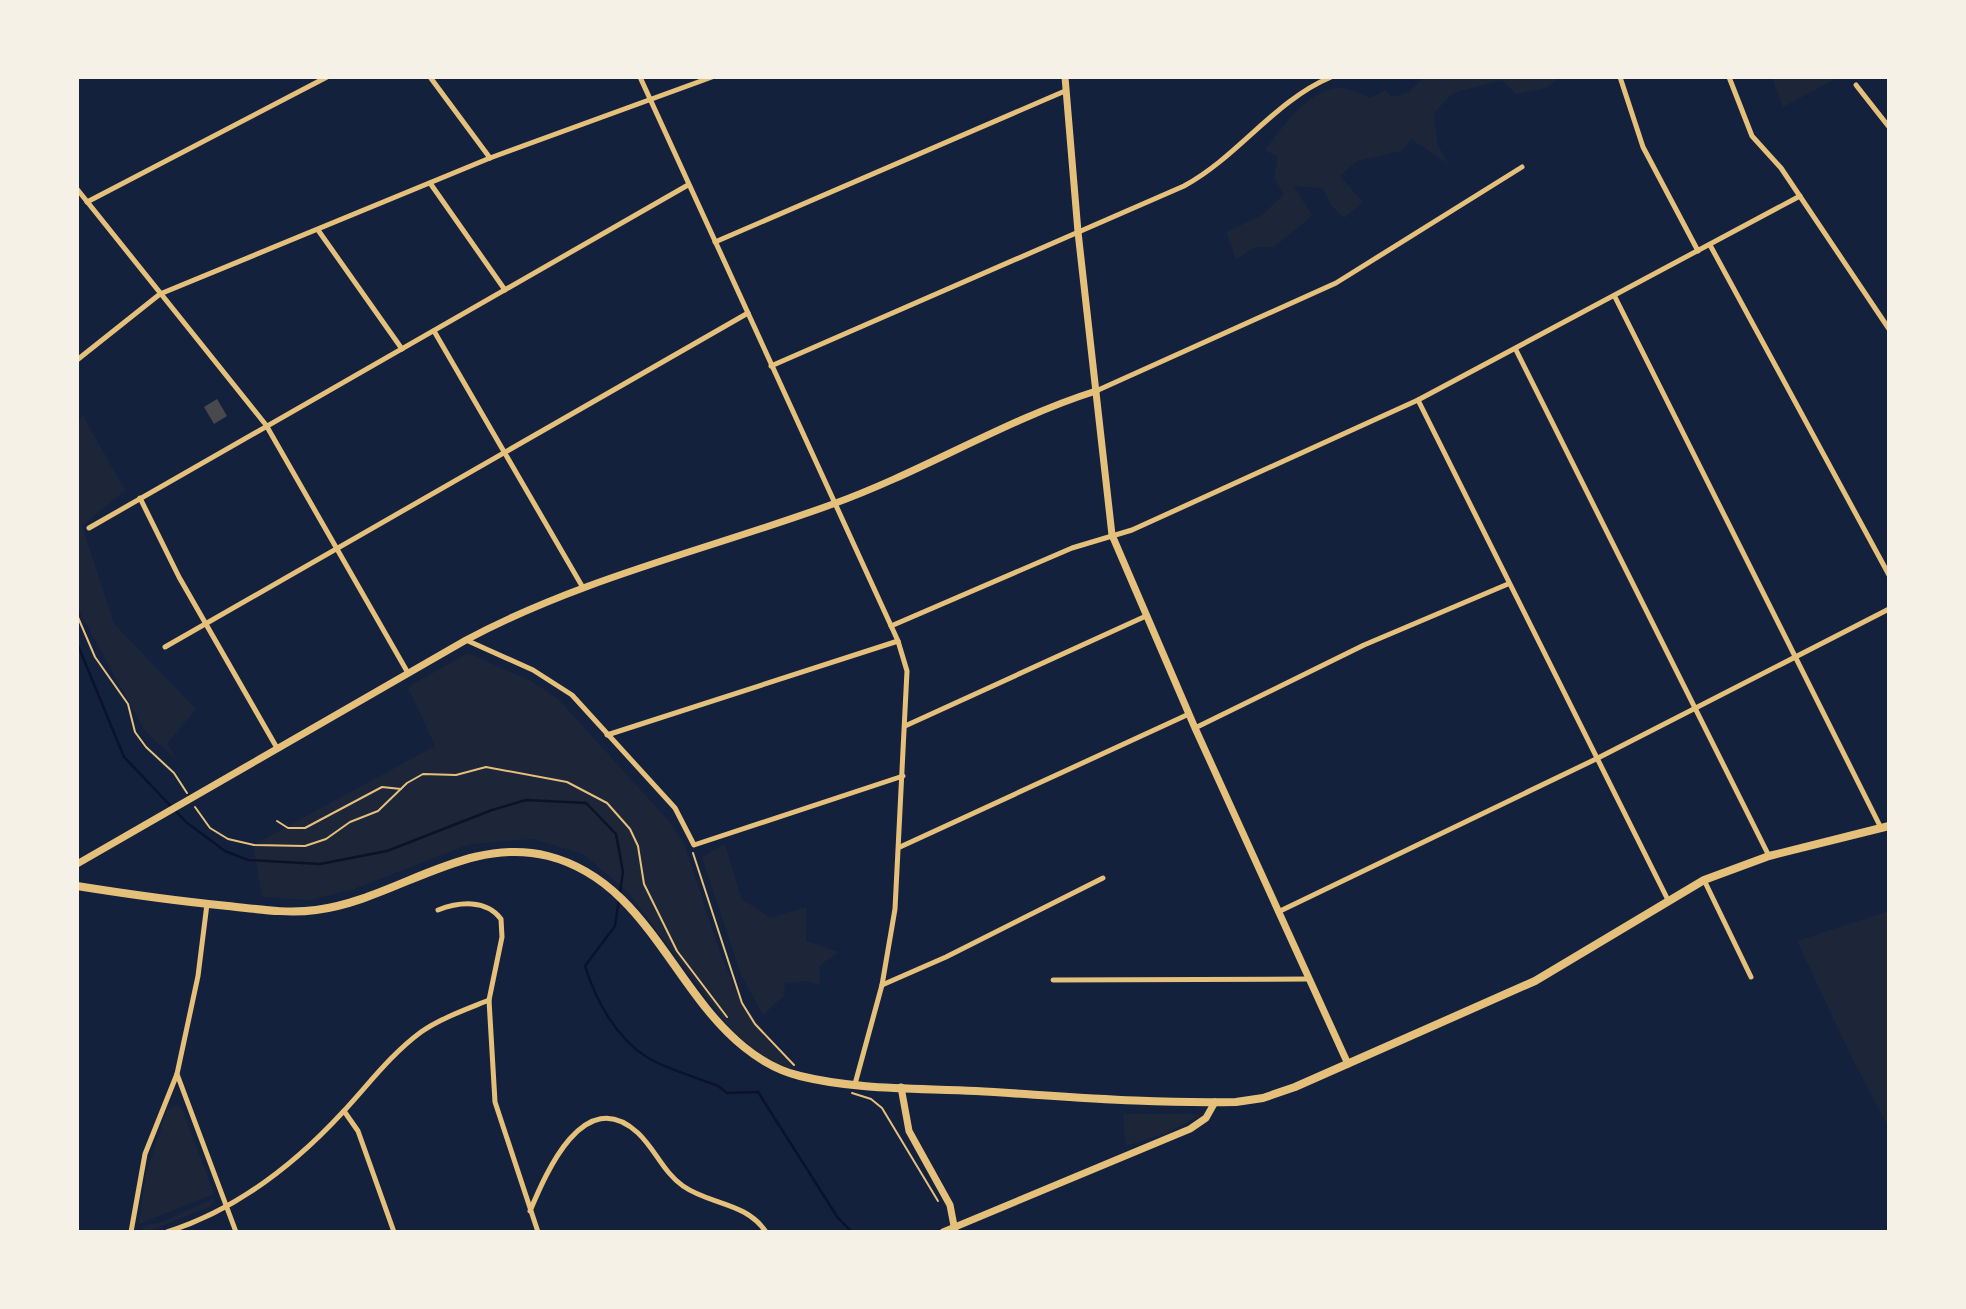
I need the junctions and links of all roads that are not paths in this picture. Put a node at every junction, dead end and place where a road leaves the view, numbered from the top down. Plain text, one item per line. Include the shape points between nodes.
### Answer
1 (327, 77) edge
2 (430, 77) edge
3 (640, 77) edge
4 (712, 77) edge
5 (1065, 77) edge
6 (1331, 77) edge
7 (1620, 77) edge
8 (1729, 77) edge
9 (1856, 85) dead end
10 (1065, 91) junction
11 (650, 98) junction
12 (1889, 127) edge
13 (490, 158) junction
14 (1522, 167) dead end
15 (430, 183) junction
16 (688, 185) junction
17 (77, 189) edge
18 (1800, 196) junction
19 (87, 202) junction
20 (318, 230) junction
21 (1078, 232) junction
22 (716, 242) junction
23 (1710, 245) junction
24 (1698, 251) junction
25 (505, 289) junction
26 (160, 294) junction
27 (1615, 297) junction
28 (748, 313) junction
29 (1886, 320) edge
30 (1889, 329) edge
31 (434, 331) junction
32 (402, 349) junction
33 (1516, 350) junction
34 (77, 360) edge
35 (771, 366) junction
36 (1096, 391) junction
37 (1418, 400) junction
38 (266, 425) junction
39 (505, 452) junction
40 (141, 499) junction
41 (835, 504) junction
42 (89, 528) dead end
43 (1112, 535) junction
44 (337, 549) junction
45 (1889, 575) edge
46 (1508, 584) junction
47 (582, 586) junction
48 (1889, 609) edge
49 (1146, 616) junction
50 (206, 624) junction
51 (891, 626) junction
52 (466, 640) junction
53 (898, 641) junction
54 (165, 647) dead end
55 (1795, 657) junction
56 (408, 673) junction
57 (1696, 709) junction
58 (1189, 714) junction
59 (905, 726) junction
60 (1195, 728) junction
61 (607, 735) junction
62 (277, 748) junction
63 (1596, 759) junction
64 (903, 776) junction
65 (1885, 827) edge
66 (900, 847) junction
67 (1769, 856) junction
68 (77, 864) edge
69 (1103, 878) dead end
70 (1704, 880) junction
71 (77, 886) edge
72 (1668, 900) junction
73 (207, 904) junction
74 (438, 910) dead end
75 (1278, 912) junction
76 (1751, 977) dead end
77 (1309, 979) junction
78 (1053, 980) dead end
79 (881, 985) junction
80 (489, 1000) junction
81 (1348, 1064) junction
82 (177, 1074) junction
83 (855, 1084) junction
84 (901, 1087) junction
85 (1215, 1102) junction
86 (344, 1111) junction
87 (227, 1206) junction
88 (530, 1211) junction
89 (955, 1229) edge
90 (131, 1232) edge
91 (167, 1232) edge
92 (236, 1232) edge
93 (394, 1232) edge
94 (538, 1232) edge
95 (766, 1232) edge
96 (943, 1232) edge

1 - 19 street
2 - 13 street
3 - 11 street
4 - 11 street
5 - 10 street
6 - 21 street via 1293,98 1202,176
7 - 24 street via 1643,147
8 - 18 street via 1745,124
9 - 12 street
10 - 21 street
10 - 22 street
11 - 13 street
11 - 16 street
13 - 15 street
14 - 36 street via 1336,283
15 - 20 street
15 - 25 street
16 - 22 street
16 - 25 street
17 - 19 street
18 - 23 street
18 - 29 street
19 - 26 street
20 - 26 street
20 - 32 street
21 - 35 street
21 - 36 street
22 - 28 street
23 - 24 street
23 - 45 street
24 - 27 street
25 - 31 street
26 - 34 street
26 - 38 street
27 - 33 street
27 - 55 street
28 - 35 street
28 - 39 street
29 - 30 street
31 - 32 street
31 - 39 street
32 - 38 street
33 - 37 street
33 - 57 street
35 - 41 street
36 - 41 street
36 - 43 street
37 - 43 street via 1149,523
37 - 46 street
38 - 40 street
38 - 44 street
39 - 44 street
39 - 47 street
40 - 42 street
40 - 50 street
41 - 47 street
41 - 51 street
43 - 49 street
43 - 51 street
44 - 50 street
44 - 56 street
46 - 60 street via 1364,645
46 - 63 street
47 - 52 street
48 - 55 street
49 - 58 street
49 - 59 street
50 - 54 street
50 - 62 street
51 - 53 street
52 - 56 street
52 - 61 street via 554,681
53 - 59 street via 907,671
53 - 61 street
55 - 57 street
55 - 65 street
56 - 62 street
57 - 63 street
57 - 67 street
58 - 60 street
58 - 66 street
59 - 64 street
60 - 75 street
61 - 64 street via 676,808 694,845
62 - 68 street
63 - 72 street
63 - 75 street
64 - 66 street
65 - 67 main road
66 - 79 street via 894,922
67 - 70 main road
69 - 79 street
70 - 72 main road
70 - 76 street
71 - 73 main road
72 - 81 main road via 1535,981
73 - 82 street via 198,976
73 - 83 main road via 315,911 470,858 507,852 562,860 598,878 627,903 742,1046 796,1075
74 - 80 street via 456,904 476,905 491,909 501,919 502,937
75 - 77 street
77 - 78 street
77 - 81 street
79 - 83 street
80 - 86 street via 423,1031 372,1076
80 - 88 street via 495,1102
81 - 85 main road via 1263,1098
82 - 87 street
82 - 90 street via 145,1154
83 - 84 main road
84 - 85 main road
84 - 89 street via 909,1131 950,1205
85 - 89 street via 1206,1118 1190,1129
86 - 87 street via 298,1157 257,1190
86 - 93 street via 358,1131
87 - 91 street
87 - 92 street
88 - 94 street
88 - 95 street via 563,1146 582,1126 604,1119 639,1134 677,1182 747,1212
89 - 96 street

